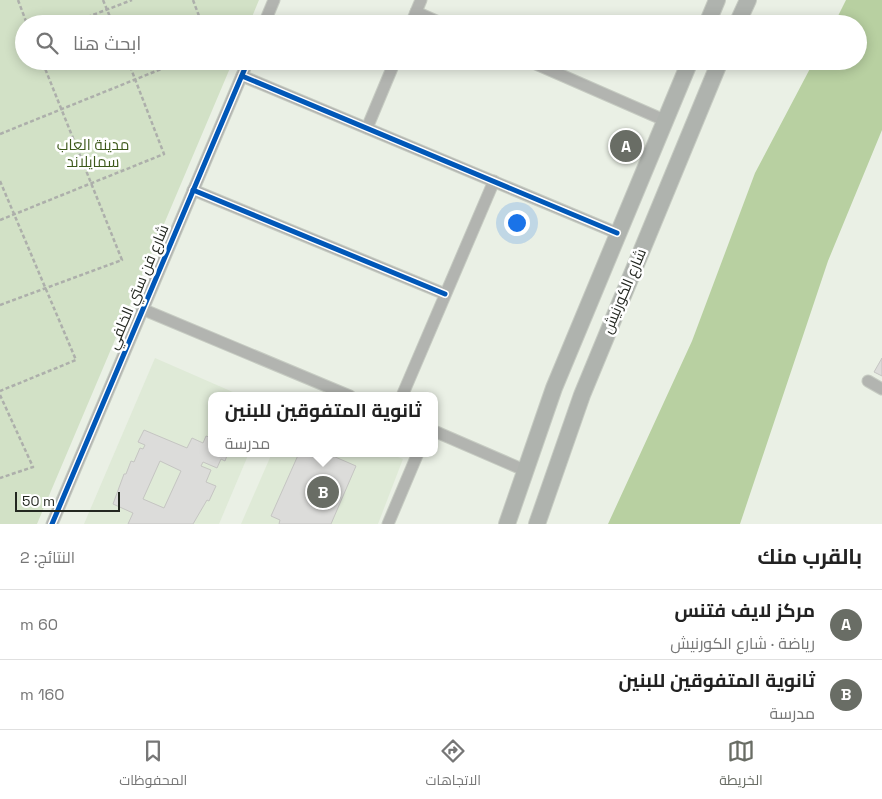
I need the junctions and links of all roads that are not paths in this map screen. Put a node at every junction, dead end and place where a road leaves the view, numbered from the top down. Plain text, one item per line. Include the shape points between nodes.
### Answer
1 (274, 0) edge
2 (421, 0) edge
3 (748, 0) edge
4 (713, 1) edge
5 (416, 12) junction
6 (268, 15) edge
7 (415, 15) edge
8 (423, 15) edge
9 (709, 15) edge
10 (741, 15) edge
11 (244, 70) edge
12 (391, 70) edge
13 (550, 70) edge
14 (686, 70) edge
15 (716, 70) edge
16 (242, 76) junction
17 (664, 120) junction
18 (367, 128) junction
19 (494, 181) junction
20 (193, 190) junction
21 (617, 233) junction
22 (445, 294) junction
23 (142, 309) junction
24 (868, 381) dead end
25 (882, 389) edge
26 (340, 392) edge
27 (404, 392) edge
28 (438, 433) edge
29 (416, 457) edge
30 (524, 470) junction
31 (52, 524) edge
32 (388, 524) edge
33 (507, 524) edge
34 (537, 524) edge

1 - 6 street
2 - 5 street
3 - 10 main road
4 - 9 main road
5 - 7 street
5 - 8 street
11 - 16 street, شارع فن ستي الخلفي
12 - 18 street
13 - 17 street
14 - 17 main road, شارع الكورنيش
15 - 34 main road, شارع الكورنيش via 582,395
16 - 18 street
16 - 20 street, شارع فن ستي الخلفي
17 - 21 main road, شارع الكورنيش
18 - 19 street
19 - 21 street
19 - 22 street
20 - 22 street
20 - 23 street, شارع فن ستي الخلفي
21 - 30 main road, شارع الكورنيش
22 - 27 street
23 - 26 street
23 - 31 street, شارع فن ستي الخلفي
24 - 25 street
28 - 30 street
29 - 32 street
30 - 33 main road, شارع الكورنيش

